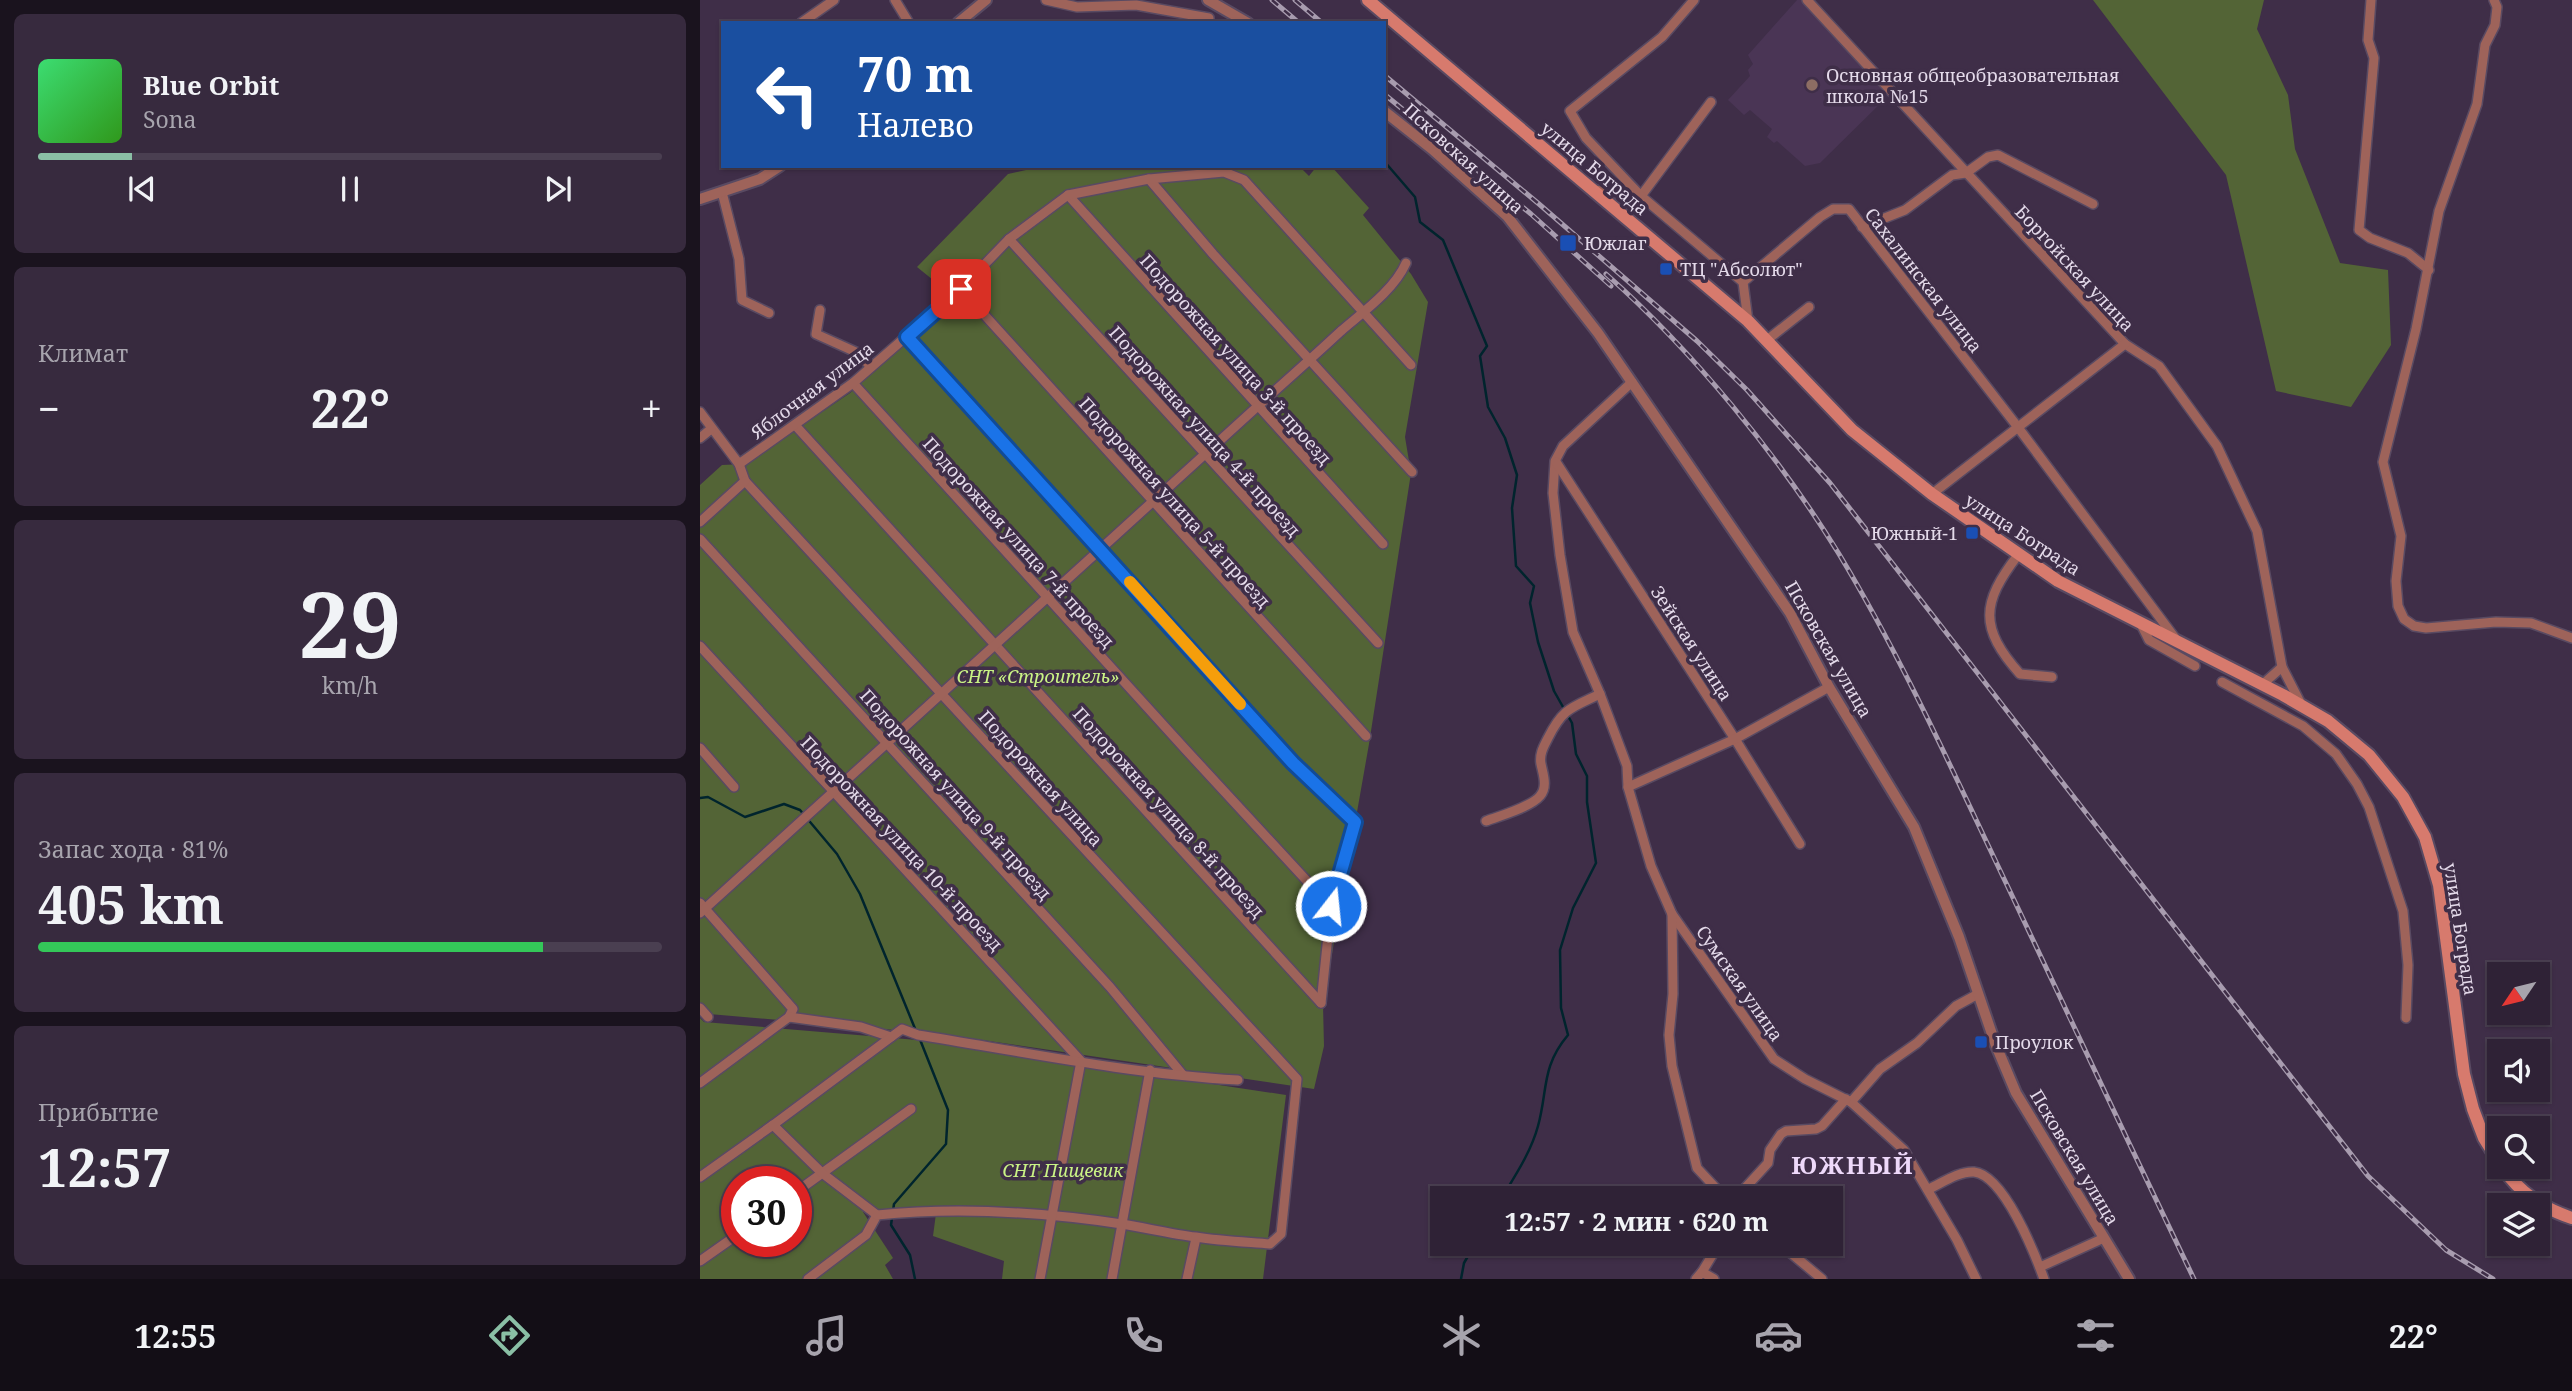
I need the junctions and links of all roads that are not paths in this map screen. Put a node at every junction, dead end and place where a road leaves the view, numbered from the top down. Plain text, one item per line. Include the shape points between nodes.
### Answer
1 (834, 0) edge
2 (895, 0) edge
3 (986, 0) edge
4 (1046, 0) edge
5 (1209, 0) edge
6 (1368, 0) edge
7 (1694, 0) edge
8 (1807, 0) edge
9 (2371, 0) edge
10 (2494, 0) edge
11 (1209, 18) dead end
12 (804, 21) edge
13 (908, 21) edge
14 (960, 21) edge
15 (1245, 21) edge
16 (1711, 102) dead end
17 (1386, 113) edge
18 (777, 168) edge
19 (1966, 173) junction
20 (1149, 179) junction
21 (1594, 190) junction
22 (722, 192) junction
23 (1068, 195) junction
24 (1641, 195) junction
25 (700, 199) edge
26 (2093, 204) dead end
27 (1861, 227) junction
28 (1009, 239) junction
29 (1406, 263) dead end
30 (2429, 270) junction
31 (1743, 282) junction
32 (961, 289) junction
33 (1809, 307) dead end
34 (820, 310) dead end
35 (1363, 312) junction
36 (769, 313) dead end
37 (1748, 321) junction
38 (907, 337) junction
39 (1767, 340) junction
40 (2124, 344) junction
41 (1310, 359) junction
42 (1411, 365) dead end
43 (872, 367) junction
44 (1632, 382) junction
45 (853, 383) junction
46 (1257, 407) junction
47 (700, 412) edge
48 (795, 425) junction
49 (2017, 426) junction
50 (711, 429) junction
51 (700, 438) edge
52 (1206, 455) junction
53 (1555, 461) junction
54 (739, 464) junction
55 (1412, 472) dead end
56 (745, 481) junction
57 (1932, 494) junction
58 (1154, 502) junction
59 (700, 522) edge
60 (700, 539) edge
61 (1383, 544) dead end
62 (1099, 548) junction
63 (2018, 555) junction
64 (1048, 597) junction
65 (2140, 623) junction
66 (2572, 638) edge
67 (2178, 642) junction
68 (1378, 643) dead end
69 (996, 645) junction
70 (700, 646) edge
71 (2195, 666) dead end
72 (2282, 667) junction
73 (2052, 677) dead end
74 (2222, 682) dead end
75 (2263, 684) junction
76 (1829, 687) junction
77 (943, 693) junction
78 (1600, 694) junction
79 (2302, 706) junction
80 (1366, 736) dead end
81 (2349, 736) junction
82 (1735, 738) junction
83 (887, 741) junction
84 (700, 748) edge
85 (2332, 750) junction
86 (734, 787) dead end
87 (1628, 787) junction
88 (833, 791) junction
89 (1486, 821) dead end
90 (1800, 844) dead end
91 (1331, 906) junction
92 (702, 909) edge
93 (1672, 914) junction
94 (1978, 994) junction
95 (700, 1008) edge
96 (708, 1017) dead end
97 (789, 1017) junction
98 (2406, 1018) dead end
99 (891, 1037) junction
100 (1081, 1061) junction
101 (1150, 1070) junction
102 (1183, 1075) junction
103 (1238, 1080) dead end
104 (700, 1083) edge
105 (1848, 1101) junction
106 (911, 1109) dead end
107 (773, 1125) junction
108 (2487, 1143) edge
109 (822, 1173) junction
110 (700, 1177) edge
111 (2510, 1179) edge
112 (812, 1180) edge
113 (1714, 1186) edge
114 (1747, 1186) edge
115 (1929, 1189) junction
116 (877, 1215) junction
117 (1053, 1216) junction
118 (2572, 1218) edge
119 (1122, 1224) junction
120 (1196, 1238) junction
121 (2104, 1238) junction
122 (721, 1247) edge
123 (1711, 1256) edge
124 (1794, 1256) edge
125 (700, 1262) edge
126 (2040, 1267) junction
127 (1699, 1275) edge
128 (808, 1279) edge
129 (1040, 1279) edge
130 (1112, 1279) edge
131 (1187, 1279) edge
132 (1714, 1279) edge
133 (1822, 1279) edge
134 (1976, 1279) edge
135 (2045, 1279) edge
136 (2129, 1279) edge

1 - 12 street
2 - 13 street
3 - 14 street
4 - 11 street via 1077,7 1136,5
5 - 15 street
6 - 21 main road, улица Бограда
7 - 24 street via 1662,37 1570,111 1586,138
8 - 19 street, Боргойская улица
9 - 30 street via 2368,40 2374,58 2359,230 2408,253
10 - 30 street via 2495,25 2485,45 2477,104 2439,211
16 - 24 street
17 - 44 street, Псковская улица via 1507,216
18 - 22 street
19 - 26 street via 1998,155
19 - 27 street via 1952,175 1905,210
19 - 40 street, Боргойская улица
20 - 23 street, Яблочная улица
20 - 35 street, Яблочная улица via 1224,172 1244,180
20 - 41 street
21 - 24 street
21 - 37 main road, улица Бограда
22 - 25 street
22 - 36 street via 739,259 742,300
23 - 28 street, Яблочная улица
23 - 46 street, Подорожная улица 3-й проезд
24 - 31 street
27 - 31 street, Сахалинская улица via 1849,209 1833,209
27 - 49 street, Сахалинская улица
28 - 32 street, Яблочная улица
28 - 52 street, Подорожная улица 4-й проезд
29 - 35 street via 1401,275
30 - 66 street via 2383,462 2402,536 2398,606 2414,626 2531,623
31 - 37 street
32 - 38 street, Яблочная улица
32 - 58 street, Подорожная улица 5-й проезд
33 - 39 street
34 - 43 street via 816,334 858,353
35 - 41 street
35 - 42 street
37 - 39 main road, улица Бограда
38 - 43 street, Яблочная улица
38 - 62 street
39 - 57 main road, улица Бограда via 1852,430
40 - 49 street
40 - 72 street, Боргойская улица via 2159,366 2217,446 2257,531
41 - 46 street
41 - 55 street
43 - 45 street, Яблочная улица
44 - 53 street via 1563,446
44 - 76 street, Псковская улица via 1790,613
45 - 48 street, Яблочная улица
45 - 64 street, Подорожная улица 7-й проезд
46 - 52 street
46 - 61 street, Подорожная улица 3-й проезд
47 - 50 street, Подорожная улица
48 - 54 street, Яблочная улица
48 - 69 street, Подорожная улица 8-й проезд
49 - 57 street
49 - 67 street, Сахалинская улица
50 - 51 street
50 - 54 street, Подорожная улица
52 - 58 street
52 - 68 street, Подорожная улица 4-й проезд
53 - 78 street via 1554,506 1573,632
53 - 82 street, Зейская улица
54 - 56 street, Подорожная улица
56 - 59 street
56 - 77 street, Подорожная улица
57 - 63 main road, улица Бограда
58 - 62 street
58 - 80 street, Подорожная улица 5-й проезд
60 - 83 street, Подорожная улица 9-й проезд
62 - 64 street
62 - 91 street via 1293,763 1355,822
63 - 65 main road, улица Бограда via 2057,581
63 - 73 street via 1991,598 1989,626 2020,674
64 - 69 street
64 - 91 street, Подорожная улица 7-й проезд
65 - 67 main road, улица Бограда
65 - 71 street via 2149,640
67 - 75 main road, улица Бограда
69 - 77 street
69 - 91 street, Подорожная улица 8-й проезд via 1321,1003
70 - 88 street, Подорожная улица 10-й проезд
72 - 75 street
72 - 79 street, Боргойская улица
74 - 85 street via 2303,726
75 - 79 main road, улица Бограда
76 - 82 street
76 - 94 street, Псковская улица via 1914,827
77 - 83 street
77 - 120 street, Подорожная улица via 1297,1079 1281,1234 1270,1244
78 - 87 street via 1627,766
78 - 89 street via 1572,706 1558,719 1542,752 1544,786 1540,796
79 - 81 main road, улица Бограда
81 - 85 street
81 - 108 main road, улица Бограда via 2386,773 2425,837 2439,885 2464,1074
82 - 87 street
82 - 90 street, Зейская улица
83 - 88 street
83 - 102 street, Подорожная улица 9-й проезд via 1110,987
84 - 86 street
85 - 98 street via 2369,807 2403,911 2408,953
87 - 93 street via 1651,866
88 - 92 street
88 - 100 street, Подорожная улица 10-й проезд
92 - 97 street via 785,996 793,1009
93 - 105 street, Сумская улица via 1774,1059
93 - 113 street via 1672,1066 1697,1168
94 - 105 street via 1956,1006
94 - 121 street, Псковская улица via 2016,1093
95 - 96 street
97 - 99 street via 861,1027
97 - 104 street
99 - 100 street via 902,1029
99 - 107 street
100 - 101 street
100 - 117 street
101 - 102 street
101 - 119 street
102 - 103 street
105 - 114 street via 1816,1129 1783,1132 1770,1150 1768,1163
105 - 115 street, Сумская улица via 1904,1150
106 - 109 street
107 - 109 street
107 - 110 street
109 - 112 street
109 - 116 street
111 - 118 main road via 2536,1202
115 - 126 street via 1961,1174 1982,1174 2004,1195
115 - 134 street, Сумская улица
116 - 117 street via 984,1211
116 - 128 street via 866,1235
117 - 119 street
117 - 129 street
119 - 120 street
119 - 130 street
120 - 131 street
121 - 126 street
121 - 136 street, Псковская улица
122 - 125 street
123 - 127 street
124 - 133 street
126 - 135 street
127 - 132 street

